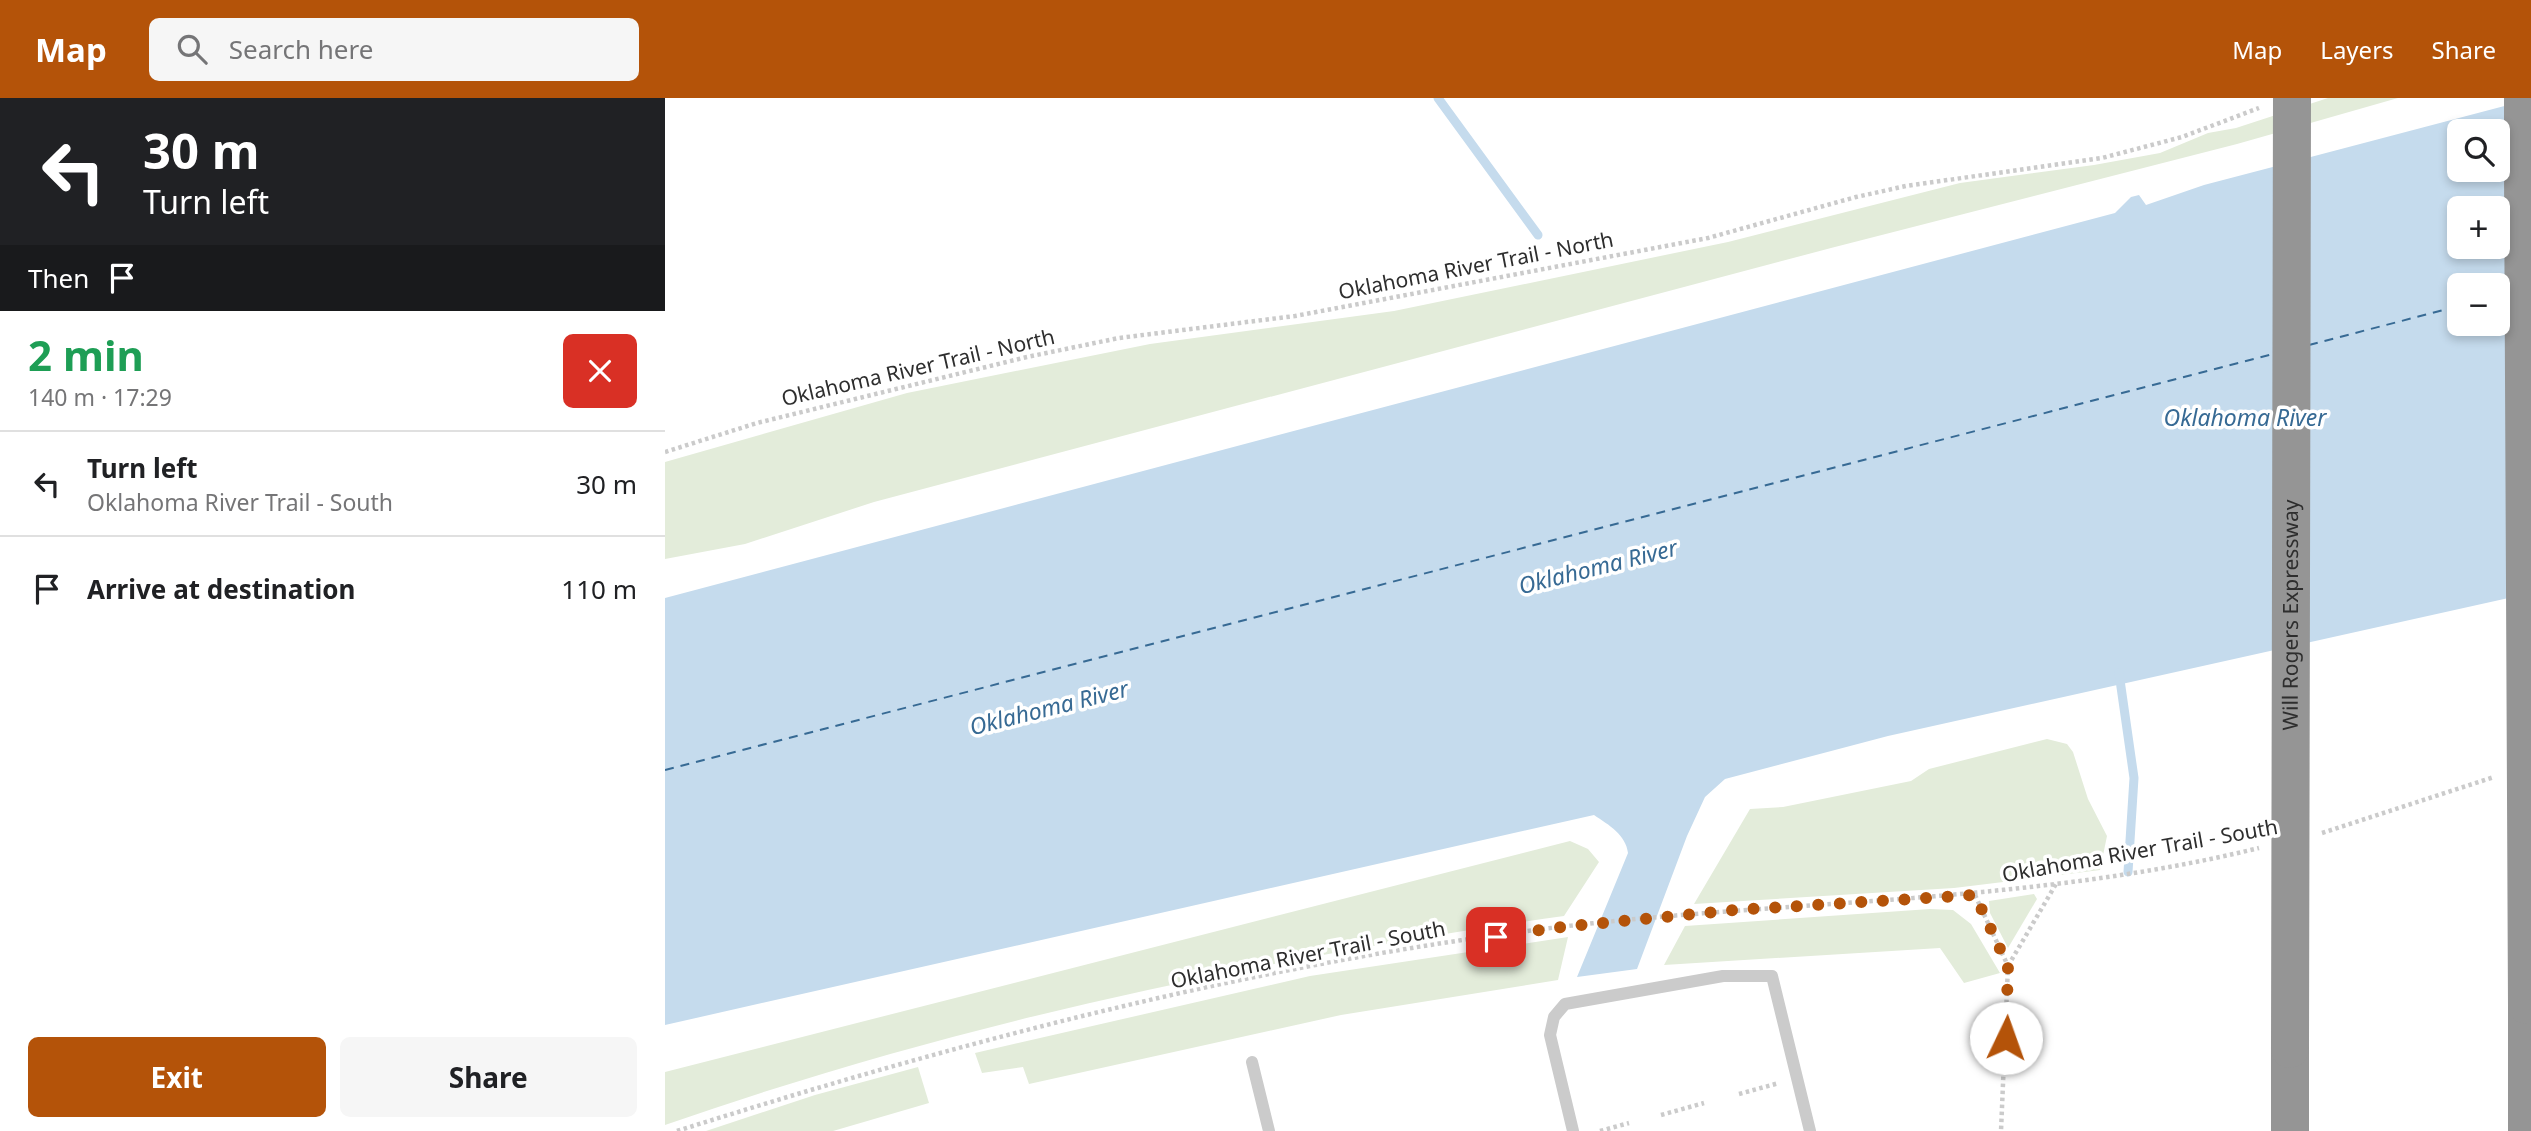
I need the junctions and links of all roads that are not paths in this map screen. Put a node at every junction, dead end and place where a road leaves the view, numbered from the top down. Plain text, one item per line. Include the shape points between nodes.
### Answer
1 (2523, 98) edge
2 (2280, 102) edge
3 (1252, 1062) dead end
4 (1269, 1131) edge
5 (1573, 1131) edge
6 (1810, 1131) edge
7 (2290, 1131) edge
8 (2527, 1131) edge

1 - 8 highway, bridge
2 - 7 highway, Will Rogers Expressway, bridge
3 - 4 lane
5 - 6 lane via 1550,1035 1554,1017 1565,1004 1723,976 1772,976

